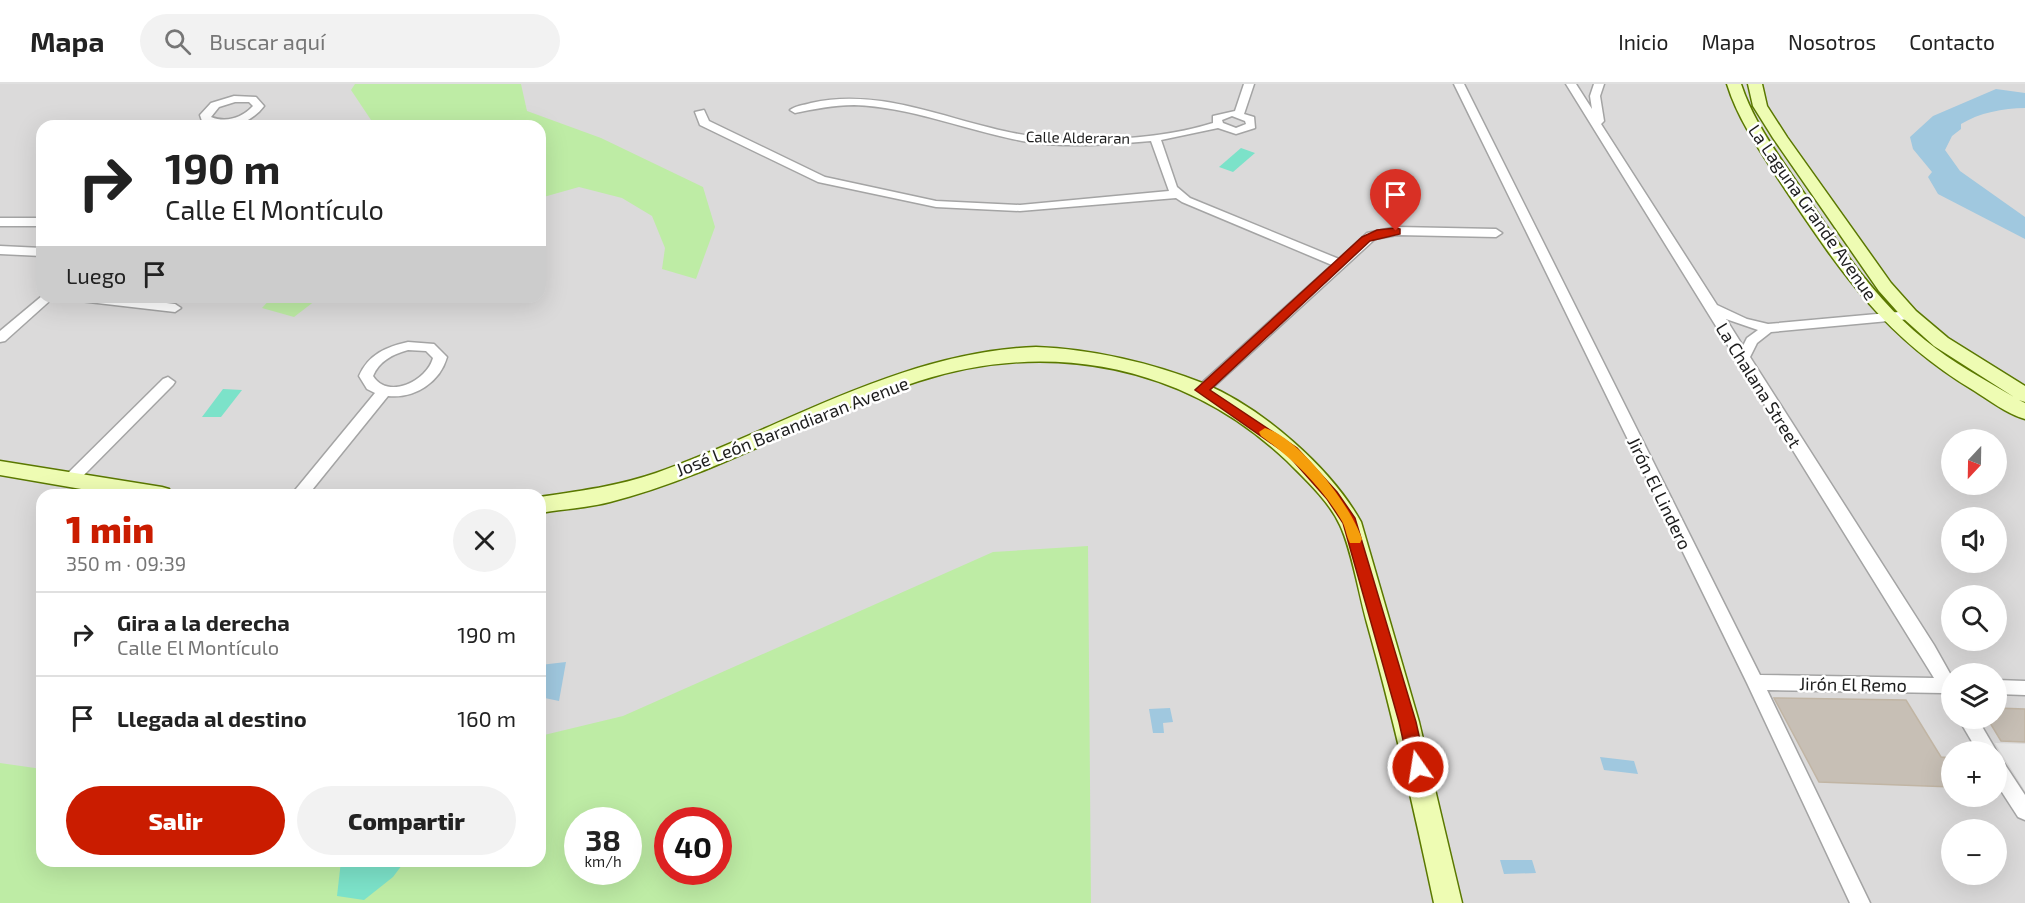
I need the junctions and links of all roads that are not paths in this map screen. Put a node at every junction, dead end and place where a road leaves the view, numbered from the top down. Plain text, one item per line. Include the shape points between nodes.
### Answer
1 (1249, 84) edge
2 (1459, 84) edge
3 (1572, 84) edge
4 (1599, 84) edge
5 (1734, 84) edge
6 (1755, 84) edge
7 (795, 110) dead end
8 (700, 112) dead end
9 (1239, 114) junction
10 (1218, 125) junction
11 (1600, 127) junction
12 (1155, 137) junction
13 (1178, 194) junction
14 (0, 222) edge
15 (36, 222) edge
16 (1496, 233) dead end
17 (0, 250) edge
18 (36, 252) edge
19 (1340, 264) junction
20 (41, 303) edge
21 (128, 303) edge
22 (1710, 307) junction
23 (175, 309) dead end
24 (1910, 315) junction
25 (1888, 317) junction
26 (0, 323) edge
27 (15, 326) junction
28 (1768, 328) junction
29 (0, 338) edge
30 (1743, 359) junction
31 (168, 382) dead end
32 (1202, 390) junction
33 (385, 392) junction
34 (2025, 395) edge
35 (2025, 412) edge
36 (0, 468) edge
37 (70, 480) junction
38 (125, 489) edge
39 (304, 489) edge
40 (546, 504) edge
41 (1941, 673) edge
42 (1755, 682) junction
43 (2007, 687) edge
44 (2025, 688) edge
45 (1941, 689) edge
46 (2007, 783) edge
47 (2025, 811) edge
48 (1448, 903) edge
49 (1860, 903) edge

1 - 9 street
2 - 42 street, Jirón El Lindero
3 - 11 street, La Chalana Street
4 - 11 street via 1595,96
5 - 25 street, La Laguna Grande Avenue via 1739,104 1759,136 1860,285
6 - 24 street, La Laguna Grande Avenue via 1760,106 1780,138 1885,287
7 - 12 street, Calle Alderaran via 862,96 902,102 1032,139
8 - 13 street via 704,123 822,180 936,204 1020,208
9 - 10 street via 1220,115
9 - 10 street via 1252,122 1248,129 1229,130
10 - 12 street, Calle Alderaran
11 - 22 street, La Chalana Street
12 - 13 street via 1172,188
13 - 19 street
14 - 15 street
16 - 19 street via 1383,232 1366,239
17 - 18 street
19 - 32 street
20 - 27 street
21 - 23 street
22 - 28 street via 1737,320
22 - 30 street, La Chalana Street
24 - 25 street
24 - 34 street, La Laguna Grande Avenue via 1941,342
25 - 28 street
25 - 35 street, La Laguna Grande Avenue via 1928,351
26 - 27 street
27 - 29 street
28 - 30 street via 1752,341
30 - 41 street, La Chalana Street
31 - 37 street
32 - 40 street, José León Barandiaran Avenue via 1119,364 1018,354 936,370 611,494
32 - 48 street, José León Barandiaran Avenue via 1293,452 1332,495 1350,522 1407,722
33 - 33 street via 408,389 429,379 440,364 436,351 408,346 375,361 366,376 368,383
33 - 39 street
36 - 37 street
37 - 38 street
42 - 45 street, Jirón El Remo
42 - 49 street, Jirón El Lindero
43 - 44 street
46 - 47 street

